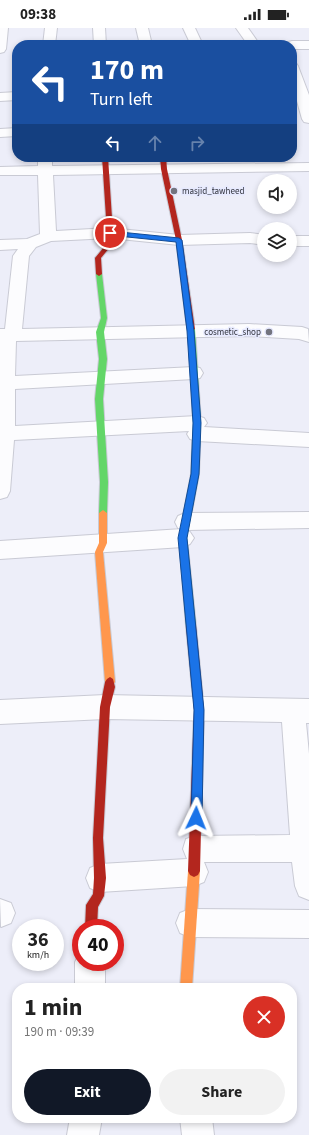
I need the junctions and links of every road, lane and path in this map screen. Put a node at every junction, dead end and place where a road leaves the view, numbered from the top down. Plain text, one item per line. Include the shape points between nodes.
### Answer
1 (2, 28) edge
2 (51, 28) edge
3 (99, 28) edge
4 (142, 28) edge
5 (188, 28) edge
6 (242, 28) edge
7 (50, 40) edge
8 (100, 40) edge
9 (145, 40) edge
10 (194, 40) edge
11 (250, 40) edge
12 (297, 45) edge
13 (309, 45) edge
14 (0, 49) edge
15 (297, 77) edge
16 (12, 96) edge
17 (301, 96) edge
18 (0, 97) edge
19 (305, 124) edge
20 (12, 132) edge
21 (0, 133) edge
22 (106, 163) edge
23 (164, 163) edge
24 (219, 163) edge
25 (278, 163) edge
26 (45, 164) edge
27 (309, 167) edge
28 (0, 171) edge
29 (110, 233) junction
30 (48, 236) junction
31 (257, 239) edge
32 (179, 240) junction
33 (297, 241) edge
34 (309, 241) edge
35 (30, 244) junction
36 (0, 245) edge
37 (191, 331) junction
38 (100, 332) junction
39 (7, 335) edge
40 (309, 336) edge
41 (194, 373) junction
42 (101, 377) junction
43 (3, 383) edge
44 (101, 428) junction
45 (197, 428) junction
46 (3, 434) edge
47 (309, 440) edge
48 (0, 491) edge
49 (309, 520) edge
50 (184, 530) junction
51 (103, 543) junction
52 (0, 550) edge
53 (105, 707) junction
54 (199, 710) junction
55 (301, 711) edge
56 (0, 712) edge
57 (307, 848) edge
58 (195, 860) junction
59 (100, 878) junction
60 (309, 886) edge
61 (92, 919) edge
62 (190, 924) junction
63 (309, 924) edge
64 (90, 971) edge
65 (90, 983) edge
66 (186, 983) edge
67 (85, 1123) edge
68 (197, 1123) edge
69 (84, 1135) edge
70 (198, 1135) edge

1 - 14 street
2 - 7 street
3 - 8 street
4 - 9 street
5 - 10 street
6 - 11 street
12 - 13 street
15 - 17 street
16 - 18 street
17 - 19 street
20 - 21 street
22 - 23 street
22 - 26 street
22 - 29 street
23 - 24 street
23 - 32 street
24 - 25 street
25 - 27 street
26 - 28 street
26 - 30 street
29 - 30 street
29 - 32 street
29 - 38 street via 107,247 98,258 104,318
30 - 35 street
31 - 32 street
32 - 37 street
33 - 34 street
35 - 36 street
35 - 39 street via 21,256
37 - 38 street
37 - 40 street via 249,330
37 - 41 street
38 - 39 street
38 - 42 street via 103,359
39 - 43 street
41 - 42 street
41 - 45 street
42 - 43 street
42 - 44 street
43 - 46 street
44 - 45 street
44 - 46 street
44 - 51 street via 104,482
45 - 47 street
45 - 50 street via 195,474
46 - 48 street
49 - 50 street
50 - 51 street
50 - 54 street
51 - 52 street
51 - 53 street via 99,552 110,687
53 - 54 street
53 - 56 street
53 - 59 street via 98,838
54 - 55 street
54 - 58 street
55 - 57 street
57 - 58 street
57 - 60 street
58 - 59 street
58 - 62 street
59 - 61 street via 98,896 92,905
62 - 63 street
62 - 66 street
64 - 65 street
67 - 69 street
68 - 70 street

